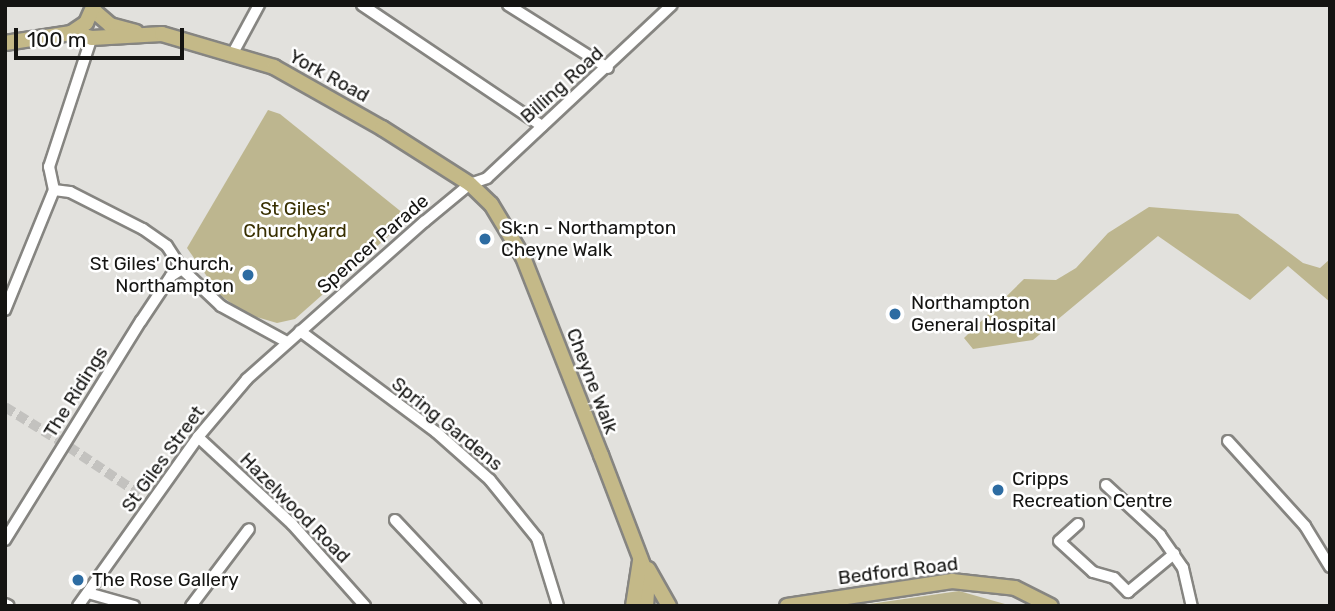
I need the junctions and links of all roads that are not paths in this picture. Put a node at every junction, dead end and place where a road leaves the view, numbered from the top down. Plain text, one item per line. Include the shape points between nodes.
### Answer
1 (259, 5) edge
2 (362, 5) edge
3 (508, 5) edge
4 (672, 5) edge
5 (94, 7) edge
6 (71, 33) junction
7 (140, 34) junction
8 (90, 42) dead end
9 (5, 43) edge
10 (233, 53) junction
11 (608, 68) junction
12 (542, 126) junction
13 (470, 184) junction
14 (54, 190) junction
15 (182, 269) junction
16 (5, 310) edge
17 (299, 331) junction
18 (285, 341) junction
19 (198, 437) junction
20 (1228, 441) dead end
21 (1106, 485) dead end
22 (395, 520) dead end
23 (1078, 524) dead end
24 (248, 529) dead end
25 (5, 540) edge
26 (1174, 554) junction
27 (640, 561) junction
28 (1330, 567) edge
29 (88, 593) junction
30 (78, 606) edge
31 (134, 606) edge
32 (191, 606) edge
33 (365, 606) edge
34 (476, 606) edge
35 (558, 606) edge
36 (633, 606) edge
37 (646, 606) edge
38 (669, 606) edge
39 (787, 606) edge
40 (1052, 606) edge
41 (1192, 606) edge

1 - 10 street
2 - 12 street
3 - 11 street
4 - 11 street, Billing Road
5 - 6 main road via 84,25
5 - 7 main road via 110,25
6 - 7 main road, York Road via 92,38
6 - 9 main road, York Road
7 - 10 main road, York Road via 171,35
8 - 14 street via 49,167
10 - 13 main road, York Road via 290,74
11 - 12 street, Billing Road
12 - 13 street, Billing Road via 487,178
13 - 17 street, Spencer Parade
13 - 27 main road, Cheyne Walk via 491,204 523,257
14 - 15 street via 70,192 143,229 167,246
14 - 16 street
15 - 18 street via 229,312
15 - 25 street, The Ridings via 171,276 141,321
17 - 18 street, Spencer Parade
17 - 35 street, Spring Gardens via 436,432 490,480 537,537
18 - 19 street, St Giles Street
19 - 29 street, St Giles Street via 148,500
19 - 33 street, Hazelwood Road via 292,524
20 - 28 street via 1305,526
21 - 26 street
22 - 34 street
23 - 26 street via 1059,541 1093,572 1114,578 1128,592
24 - 32 street
26 - 41 street via 1183,568
27 - 36 main road
27 - 37 main road, Cheyne Walk via 648,578
27 - 38 main road
29 - 30 street, St Giles Street
29 - 31 street
39 - 40 main road, Bedford Road via 952,581 1015,587

